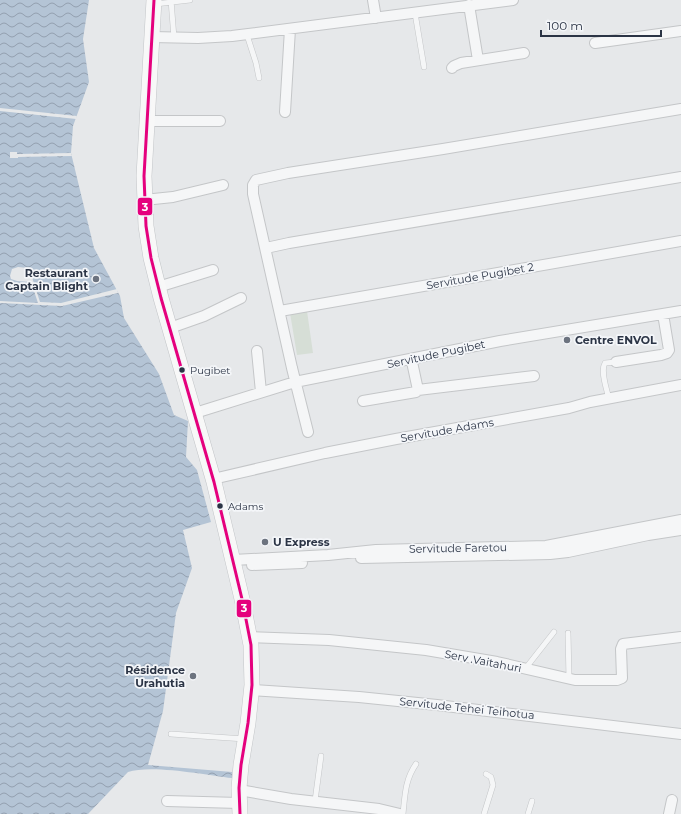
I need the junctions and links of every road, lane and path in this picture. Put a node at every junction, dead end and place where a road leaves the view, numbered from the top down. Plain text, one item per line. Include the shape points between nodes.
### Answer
1 (190, 0) edge
2 (373, 0) edge
3 (514, 0) edge
4 (171, 1) edge
5 (154, 2) edge
6 (469, 5) junction
7 (415, 13) junction
8 (376, 18) junction
9 (290, 29) junction
10 (681, 31) edge
11 (247, 35) junction
12 (152, 37) junction
13 (174, 38) junction
14 (595, 43) dead end
15 (524, 53) dead end
16 (478, 60) junction
17 (424, 67) dead end
18 (452, 68) dead end
19 (260, 78) dead end
20 (681, 109) edge
21 (285, 112) dead end
22 (147, 121) junction
23 (220, 121) dead end
24 (681, 177) edge
25 (223, 185) dead end
26 (144, 200) junction
27 (681, 241) edge
28 (266, 248) junction
29 (213, 270) dead end
30 (158, 287) junction
31 (241, 298) dead end
32 (280, 311) junction
33 (681, 311) edge
34 (663, 314) junction
35 (170, 328) junction
36 (257, 351) dead end
37 (413, 359) junction
38 (616, 362) joint
39 (534, 376) dead end
40 (295, 382) junction
41 (681, 385) edge
42 (418, 390) junction
43 (261, 392) junction
44 (609, 399) junction
45 (363, 401) dead end
46 (195, 413) junction
47 (308, 432) dead end
48 (213, 479) junction
49 (681, 520) edge
50 (681, 530) edge
51 (234, 562) junction
52 (554, 632) dead end
53 (568, 633) dead end
54 (249, 637) junction
55 (681, 637) edge
56 (525, 669) junction
57 (569, 679) junction
58 (252, 690) junction
59 (171, 734) dead end
60 (681, 734) edge
61 (246, 740) junction
62 (321, 756) dead end
63 (416, 764) dead end
64 (486, 774) dead end
65 (672, 800) dead end
66 (167, 801) dead end
67 (315, 801) junction
68 (532, 801) dead end
69 (239, 802) edge
70 (401, 814) edge
71 (484, 814) edge
72 (528, 814) edge
73 (669, 814) edge

1 - 4 lane
2 - 8 street
3 - 6 street
4 - 5 lane
4 - 13 lane
5 - 12 main road
6 - 7 street
6 - 16 street
7 - 8 street
7 - 17 lane
8 - 9 street
9 - 11 street
9 - 21 street
10 - 14 street
11 - 13 street
11 - 19 lane
12 - 13 street
12 - 22 main road
15 - 16 street
16 - 18 street via 461,63
20 - 28 street via 309,169 256,180 253,194
22 - 23 street
22 - 26 main road
24 - 28 street
25 - 26 street via 173,197
26 - 30 main road via 148,240
27 - 32 street, Servitude Pugibet 2
28 - 32 street
29 - 30 street
30 - 35 main road
31 - 35 street via 204,316
32 - 40 street
33 - 34 street, Servitude Pugibet
34 - 37 street, Servitude Pugibet via 500,341
34 - 38 street via 669,350 667,353
35 - 46 main road
36 - 43 street
37 - 40 street, Servitude Pugibet
37 - 42 street
38 - 44 lane via 602,366
39 - 42 street
40 - 43 street, Servitude Pugibet
40 - 47 street
41 - 44 street, Servitude Adams
42 - 45 street via 414,393
43 - 46 street, Servitude Pugibet
44 - 48 street, Servitude Adams via 325,453
46 - 48 main road
48 - 51 main road
49 - 51 street, Servitude Faretou via 546,546 376,550
50 - 51 street, Servitude Faretou via 550,554 364,558 279,564
51 - 54 main road
52 - 56 lane
53 - 57 lane
54 - 56 street, Serv .Vaitahuri via 329,640 426,650
54 - 58 main road
55 - 57 street, Serv .Vaitahuri via 623,644 620,679
56 - 57 street, Serv .Vaitahuri
58 - 60 street, Servitude Tehei Teihotua via 359,697
58 - 61 main road
59 - 61 lane
61 - 69 main road via 241,765
62 - 67 lane
63 - 70 lane via 409,774
64 - 71 lane via 491,777 493,785
65 - 73 street
66 - 69 street
67 - 69 street
67 - 70 street
68 - 72 lane

